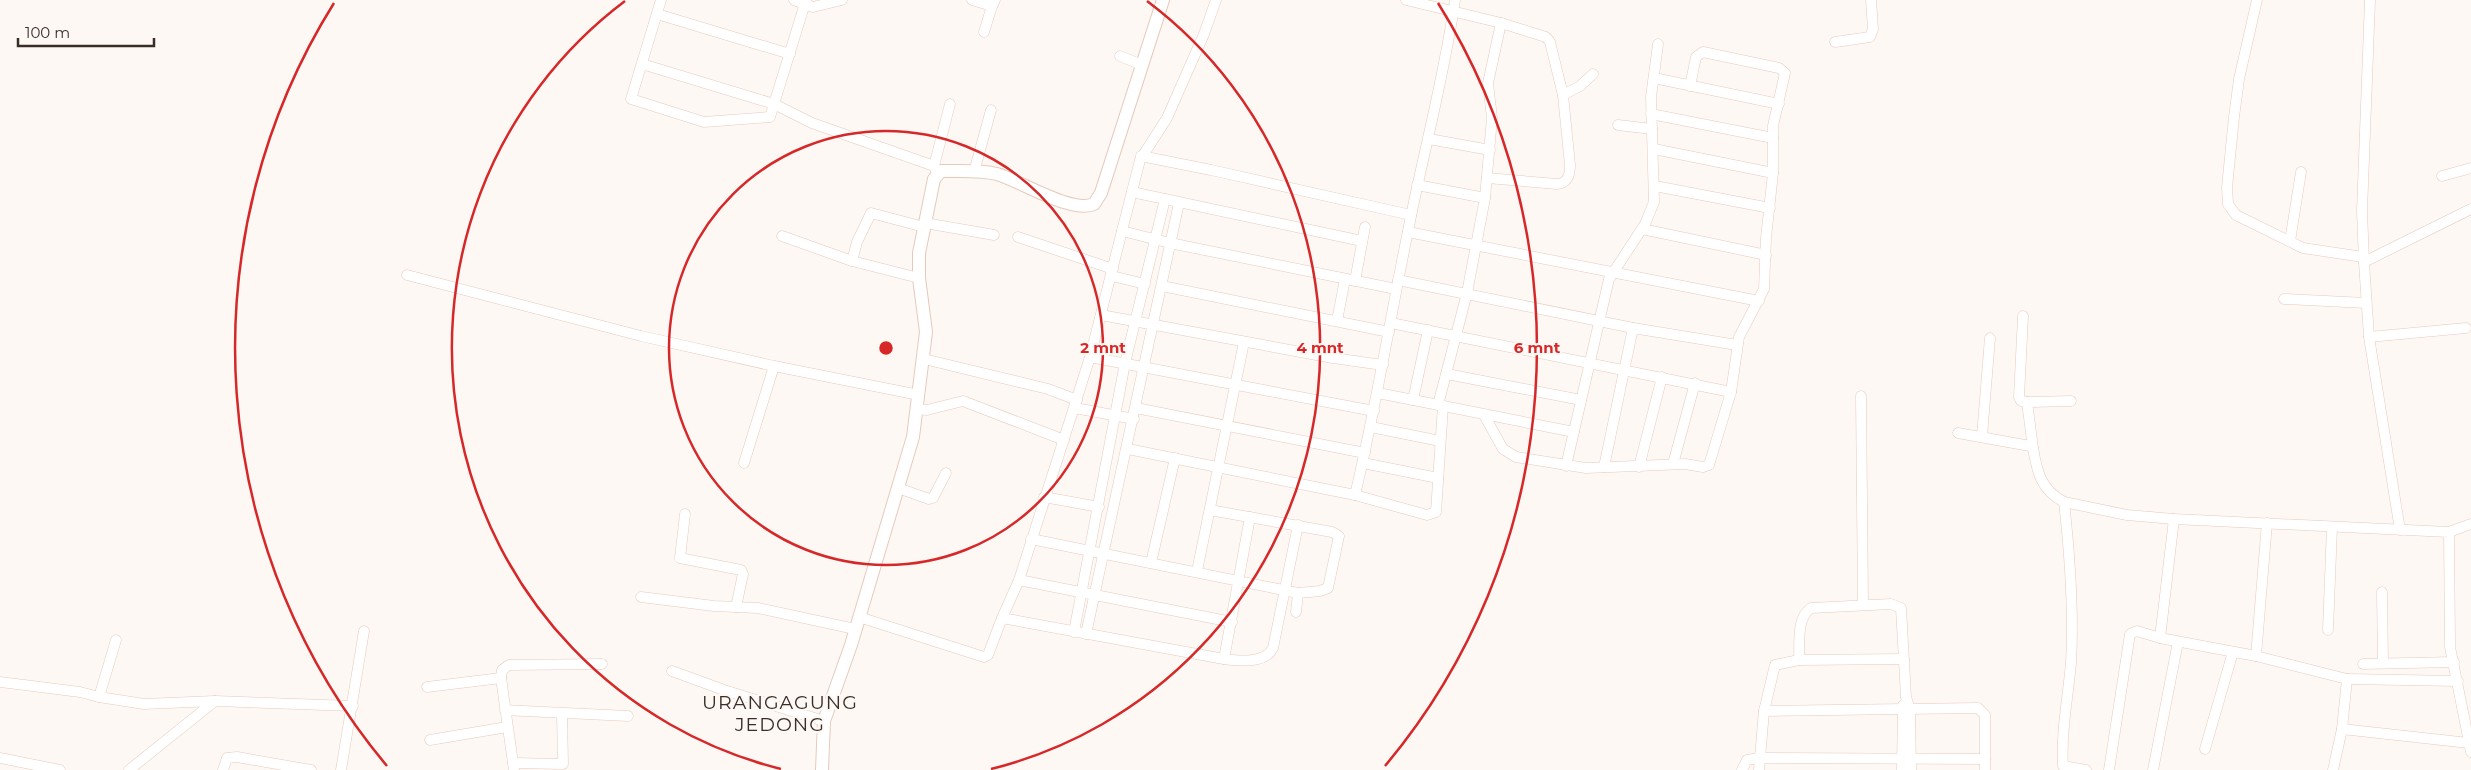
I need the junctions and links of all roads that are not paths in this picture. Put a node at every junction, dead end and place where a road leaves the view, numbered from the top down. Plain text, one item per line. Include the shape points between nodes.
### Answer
1 (661, 0) edge
2 (794, 0) edge
3 (842, 0) edge
4 (972, 0) edge
5 (1163, 0) edge
6 (1216, 0) edge
7 (1406, 0) edge
8 (1871, 0) edge
9 (2257, 0) edge
10 (2370, 0) edge
11 (805, 2) edge
12 (994, 3) edge
13 (1454, 5) edge
14 (657, 14) junction
15 (1501, 23) junction
16 (984, 32) dead end
17 (1835, 42) dead end
18 (1658, 44) dead end
19 (790, 54) junction
20 (1120, 56) dead end
21 (642, 64) junction
22 (1142, 65) junction
23 (1593, 74) dead end
24 (1654, 78) junction
25 (1690, 86) junction
26 (1563, 95) junction
27 (774, 104) junction
28 (950, 104) dead end
29 (1778, 104) junction
30 (991, 110) dead end
31 (1651, 114) junction
32 (1618, 125) dead end
33 (1652, 129) junction
34 (1773, 138) junction
35 (1429, 139) junction
36 (1654, 149) junction
37 (1490, 150) junction
38 (1141, 156) junction
39 (2471, 168) edge
40 (936, 170) junction
41 (974, 172) junction
42 (2301, 172) dead end
43 (1773, 173) junction
44 (2442, 176) dead end
45 (1487, 178) junction
46 (1417, 185) junction
47 (1655, 186) junction
48 (1132, 192) junction
49 (1485, 198) junction
50 (1164, 199) junction
51 (1180, 203) junction
52 (1770, 208) junction
53 (2471, 208) edge
54 (1411, 215) junction
55 (925, 225) junction
56 (1365, 227) dead end
57 (1642, 229) junction
58 (1122, 231) junction
59 (1408, 232) junction
60 (994, 235) dead end
61 (782, 236) dead end
62 (1018, 237) dead end
63 (1155, 239) junction
64 (1362, 241) junction
65 (2290, 241) junction
66 (1170, 243) junction
67 (1477, 246) junction
68 (1766, 255) junction
69 (2364, 259) junction
70 (852, 261) junction
71 (1112, 272) junction
72 (1612, 273) junction
73 (407, 275) dead end
74 (919, 278) junction
75 (1350, 280) junction
76 (1145, 284) junction
77 (1398, 285) junction
78 (1162, 286) junction
79 (1467, 293) junction
80 (2284, 299) dead end
81 (1759, 301) junction
82 (2366, 303) junction
83 (1101, 314) junction
84 (2022, 316) dead end
85 (1338, 321) junction
86 (1598, 321) junction
87 (1136, 322) junction
88 (1152, 325) junction
89 (1390, 327) junction
90 (1633, 328) junction
91 (2466, 328) dead end
92 (1428, 330) junction
93 (2369, 336) junction
94 (1457, 337) junction
95 (1990, 338) dead end
96 (1244, 342) junction
97 (1737, 344) junction
98 (1090, 357) junction
99 (924, 359) junction
100 (1589, 362) junction
101 (1125, 363) junction
102 (1383, 365) junction
103 (774, 366) junction
104 (1145, 367) junction
105 (1624, 370) junction
106 (1447, 374) junction
107 (1662, 377) junction
108 (1236, 383) junction
109 (1695, 383) junction
110 (1731, 392) junction
111 (1378, 393) junction
112 (919, 395) junction
113 (1861, 396) dead end
114 (1413, 400) junction
115 (1581, 400) junction
116 (2071, 401) dead end
117 (2027, 402) junction
118 (1076, 404) junction
119 (1440, 406) junction
120 (1136, 408) junction
121 (917, 409) junction
122 (1374, 411) junction
123 (1484, 415) junction
124 (1115, 416) junction
125 (1134, 419) junction
126 (1226, 427) junction
127 (1371, 427) junction
128 (1574, 432) junction
129 (1958, 433) dead end
130 (1982, 436) junction
131 (1064, 440) junction
132 (1440, 441) junction
133 (2033, 448) junction
134 (1128, 449) junction
135 (1175, 458) junction
136 (1364, 458) junction
137 (744, 463) dead end
138 (1673, 464) junction
139 (1566, 466) junction
140 (1639, 466) junction
141 (1218, 467) junction
142 (1604, 467) junction
143 (946, 473) dead end
144 (1438, 478) junction
145 (898, 488) junction
146 (1355, 495) junction
147 (1044, 497) junction
148 (2064, 502) junction
149 (1099, 507) junction
150 (1210, 510) junction
151 (685, 514) dead end
152 (1250, 517) junction
153 (2174, 519) junction
154 (2267, 523) junction
155 (2471, 524) edge
156 (1298, 525) junction
157 (2332, 527) junction
158 (2400, 530) junction
159 (2449, 532) junction
160 (1031, 539) junction
161 (1090, 550) junction
162 (1106, 553) junction
163 (1151, 563) junction
164 (1198, 571) junction
165 (1019, 580) junction
166 (1240, 580) junction
167 (1285, 590) junction
168 (1081, 592) junction
169 (2382, 592) dead end
170 (1298, 593) junction
171 (1095, 595) junction
172 (641, 597) dead end
173 (1863, 604) junction
174 (736, 606) junction
175 (1296, 612) dead end
176 (859, 617) junction
177 (1232, 622) junction
178 (999, 624) junction
179 (855, 630) junction
180 (2328, 630) dead end
181 (364, 631) dead end
182 (1074, 632) junction
183 (1086, 634) junction
184 (2160, 638) junction
185 (116, 640) dead end
186 (2178, 642) junction
187 (2233, 652) junction
188 (2256, 656) junction
189 (1904, 658) junction
190 (1224, 659) junction
191 (1799, 660) junction
192 (2454, 662) junction
193 (602, 664) dead end
194 (2363, 664) dead end
195 (2383, 664) junction
196 (672, 671) dead end
197 (501, 678) junction
198 (2347, 679) junction
199 (2458, 681) junction
200 (0, 682) edge
201 (427, 687) dead end
202 (99, 698) junction
203 (215, 701) junction
204 (353, 706) junction
205 (505, 710) junction
206 (1906, 710) junction
207 (1764, 711) junction
208 (562, 714) junction
209 (628, 716) dead end
210 (824, 721) junction
211 (507, 727) junction
212 (2342, 728) junction
213 (430, 740) dead end
214 (2470, 747) edge
215 (2205, 749) dead end
216 (0, 758) edge
217 (1759, 758) junction
218 (1984, 759) junction
219 (1907, 765) edge
220 (513, 767) edge
221 (2063, 768) edge
222 (60, 770) edge
223 (130, 770) edge
224 (223, 770) edge
225 (311, 770) edge
226 (341, 770) edge
227 (822, 770) edge
228 (1742, 770) edge
229 (1759, 770) edge
230 (1985, 770) edge
231 (2086, 770) edge
232 (2109, 770) edge
233 (2153, 770) edge
234 (2333, 770) edge

1 - 14 street
2 - 11 street
3 - 11 street via 813,7
4 - 12 street
5 - 22 street
6 - 38 street via 1167,118
7 - 13 street
8 - 17 street via 1873,29 1870,37
9 - 65 street via 2239,79 2226,196 2236,214
10 - 69 street via 2362,211
11 - 19 street
12 - 16 street
13 - 15 street
13 - 35 street
14 - 19 street
14 - 21 street
15 - 26 street via 1546,37
15 - 37 street via 1488,83 1492,110
18 - 24 street
19 - 27 street
20 - 22 street
21 - 27 street
21 - 27 street via 631,99 704,122 770,117
22 - 41 street via 1101,193 1094,204 1079,207 999,175
23 - 26 street
24 - 25 street
24 - 31 street
25 - 29 street
25 - 29 street via 1696,57 1700,53 1731,58 1782,70 1785,76
26 - 45 street via 1570,165 1565,182
27 - 40 street
28 - 40 street
29 - 34 street
30 - 41 street
31 - 33 street
31 - 34 street
32 - 33 street
33 - 36 street
34 - 43 street
35 - 37 street
35 - 46 street
36 - 43 street
36 - 47 street
37 - 45 street
38 - 48 street
38 - 54 street
39 - 44 street
40 - 41 street
40 - 55 street
42 - 65 street
43 - 52 street
45 - 49 street
46 - 49 street
46 - 54 street
47 - 52 street
47 - 57 street via 1653,209
48 - 50 street
48 - 58 street
49 - 67 street
50 - 51 street
50 - 63 street
51 - 64 street
51 - 66 street
52 - 68 street
53 - 69 street
54 - 59 street
55 - 60 street
55 - 70 street via 871,213
55 - 74 street via 918,253
56 - 64 street
57 - 68 street
57 - 72 street
58 - 63 street
58 - 71 street
59 - 67 street
59 - 77 street
61 - 70 street
62 - 71 street
63 - 66 street
63 - 76 street
64 - 75 street
65 - 69 street via 2303,248
66 - 75 street
66 - 78 street
67 - 72 street
67 - 79 street
68 - 81 street via 1764,289
69 - 82 street
70 - 74 street
71 - 76 street
71 - 83 street
72 - 81 street
72 - 86 street
73 - 103 street via 645,337
74 - 99 street via 926,319
75 - 77 street
75 - 85 street
76 - 87 street
77 - 79 street
77 - 89 street
78 - 85 street
78 - 88 street
79 - 86 street
79 - 94 street
80 - 82 street
81 - 97 street
82 - 93 street
83 - 87 street
83 - 98 street
84 - 117 street via 2019,398
85 - 89 street
86 - 90 street
86 - 100 street
87 - 88 street
87 - 101 street
88 - 96 street
88 - 104 street
89 - 92 street
89 - 102 street
90 - 97 street
90 - 105 street
91 - 93 street
92 - 94 street
92 - 114 street
93 - 158 street
94 - 100 street
94 - 106 street
95 - 130 street
96 - 102 street
96 - 108 street
97 - 110 street
98 - 101 street
98 - 118 street
99 - 112 street
99 - 118 street via 1048,389
100 - 105 street
100 - 115 street
101 - 104 street
101 - 124 street
102 - 111 street
103 - 112 street
103 - 137 street
104 - 108 street
104 - 120 street
105 - 107 street
105 - 142 street
106 - 115 street
106 - 119 street
107 - 109 street
107 - 140 street
108 - 122 street
108 - 126 street
109 - 110 street
109 - 138 street
110 - 138 street via 1709,465
111 - 114 street
111 - 122 street
112 - 121 street
113 - 173 street
114 - 119 street
115 - 128 street
116 - 117 street
117 - 133 street
118 - 124 street
118 - 131 street
119 - 123 street
119 - 132 street
120 - 125 street
120 - 126 street
121 - 131 street via 928,410 963,401
121 - 145 street
122 - 127 street
123 - 128 street
123 - 139 street via 1503,449 1511,455
124 - 125 street
124 - 149 street
125 - 134 street
126 - 136 street
126 - 141 street
127 - 132 street
127 - 136 street
128 - 139 street
129 - 130 street
130 - 133 street via 2024,443
131 - 147 street
132 - 144 street
133 - 148 street via 2037,473 2043,485
134 - 135 street
134 - 162 street
135 - 141 street
135 - 163 street
136 - 144 street
136 - 146 street
138 - 140 street
139 - 142 street
140 - 142 street
141 - 146 street
141 - 150 street
143 - 145 street via 933,498
144 - 146 street via 1437,509 1433,514
145 - 176 street
147 - 149 street
147 - 160 street
148 - 153 street via 2127,515
148 - 221 street via 2073,606
149 - 161 street
150 - 152 street
150 - 164 street
151 - 174 street via 680,558 741,570 743,574
152 - 156 street
152 - 166 street
153 - 154 street
153 - 184 street
154 - 157 street
154 - 188 street
155 - 159 street
156 - 167 street
156 - 170 street via 1332,532 1339,539 1328,588
157 - 158 street
157 - 180 street
158 - 159 street
159 - 192 street via 2449,635
160 - 161 street
160 - 165 street
161 - 162 street
161 - 168 street
162 - 163 street
162 - 171 street
163 - 164 street
164 - 166 street
165 - 168 street
165 - 178 street
166 - 167 street
166 - 177 street
167 - 170 street
167 - 190 street via 1271,652 1250,660
168 - 171 street
168 - 182 street
169 - 195 street
170 - 175 street
171 - 177 street
171 - 183 street
172 - 174 street
173 - 189 street via 1891,604 1901,608
173 - 191 street via 1820,606 1804,613
174 - 179 street
176 - 178 street via 984,657 988,655
176 - 179 street
177 - 190 street
178 - 182 street
179 - 210 street
181 - 204 street
182 - 183 street
183 - 190 street
184 - 186 street
184 - 232 street via 2137,631 2130,634
185 - 202 street
186 - 187 street
186 - 233 street
187 - 188 street
187 - 215 street
188 - 198 street
189 - 191 street
189 - 206 street
191 - 207 street via 1775,665
192 - 195 street
192 - 199 street
193 - 197 street via 509,665 502,670
194 - 195 street
196 - 210 street
197 - 201 street
197 - 205 street
198 - 199 street
198 - 212 street
199 - 214 street
200 - 202 street via 80,692
202 - 203 street via 144,704
203 - 204 street
203 - 223 street
204 - 226 street
205 - 208 street
205 - 211 street
206 - 207 street
206 - 218 street via 1970,707 1982,711 1985,715
206 - 219 street
207 - 217 street
208 - 209 street
208 - 220 street via 563,764
210 - 227 street
211 - 213 street
211 - 220 street
212 - 214 street
212 - 234 street
216 - 222 street
217 - 219 street
217 - 228 street via 1747,760
217 - 229 street
218 - 219 street
218 - 230 street
221 - 231 street
224 - 225 street via 227,758 237,757

